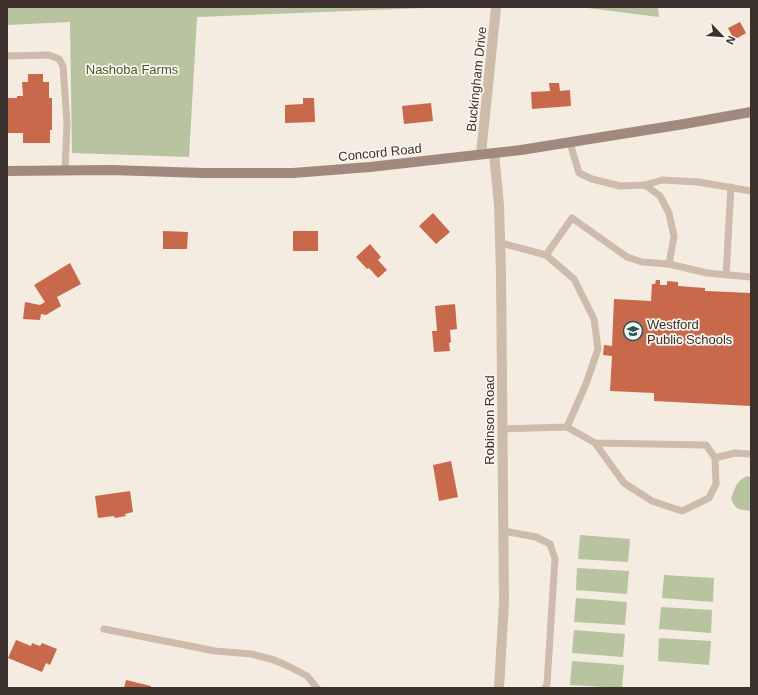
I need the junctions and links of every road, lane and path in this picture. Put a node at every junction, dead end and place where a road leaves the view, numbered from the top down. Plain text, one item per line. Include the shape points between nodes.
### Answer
1 (496, 7) edge
2 (7, 56) edge
3 (751, 112) edge
4 (570, 143) junction
5 (494, 153) junction
6 (481, 154) junction
7 (7, 171) edge
8 (65, 171) junction
9 (645, 185) junction
10 (731, 188) junction
11 (751, 191) edge
12 (501, 243) junction
13 (546, 255) junction
14 (669, 264) junction
15 (726, 274) junction
16 (751, 277) edge
17 (567, 427) junction
18 (502, 429) junction
19 (595, 444) junction
20 (751, 454) edge
21 (715, 458) junction
22 (503, 531) junction
23 (104, 629) dead end
24 (317, 688) edge
25 (499, 688) edge
26 (545, 688) edge

1 - 6 street, Buckingham Drive
2 - 8 lane via 49,55 59,59 64,66 67,123
3 - 4 main road, Concord Road
4 - 5 main road, Concord Road
4 - 9 lane via 579,173 620,186
5 - 6 main road, Concord Road
5 - 12 street, Robinson Road
6 - 8 main road, Concord Road via 293,173
7 - 8 main road, Concord Road
9 - 10 lane via 662,180 698,182
9 - 14 lane via 660,196 669,213 674,238
10 - 11 lane
10 - 15 lane
12 - 13 lane
12 - 18 street, Robinson Road
13 - 14 lane via 572,218 627,257 642,262
13 - 17 lane via 574,279 594,319 598,349
14 - 15 lane via 707,273
15 - 16 lane
17 - 18 lane
17 - 19 lane
18 - 22 street, Robinson Road
19 - 21 lane via 706,445
19 - 21 lane via 624,483 652,501 682,511 709,498 716,484
20 - 21 lane via 735,453
22 - 25 street, Robinson Road via 504,602
22 - 26 lane via 536,537 550,544 555,559
23 - 24 lane via 274,660 307,676

